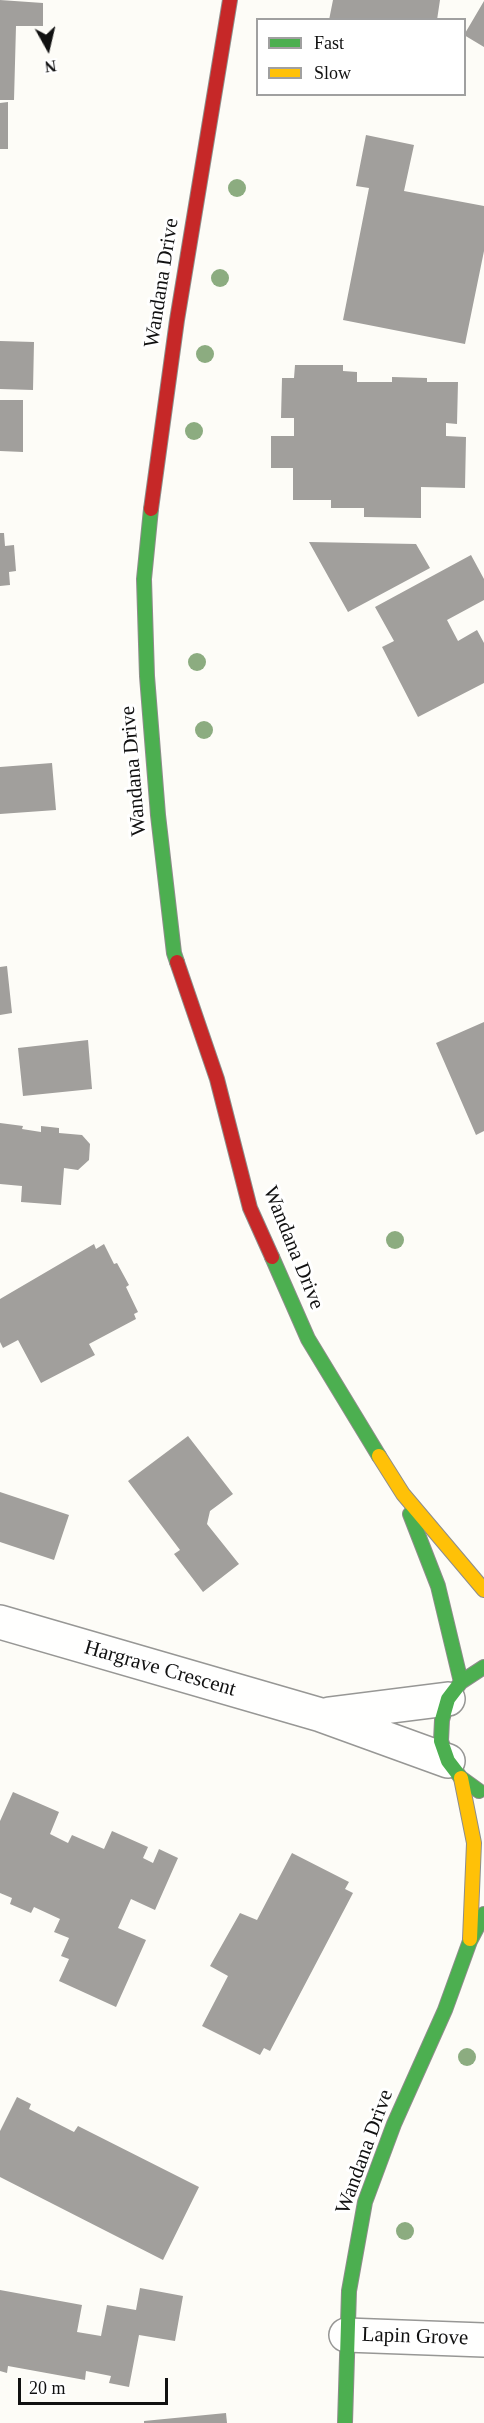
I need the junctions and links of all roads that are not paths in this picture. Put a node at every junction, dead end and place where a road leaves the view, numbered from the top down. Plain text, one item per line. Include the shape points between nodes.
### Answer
1 (230, 0) edge
2 (403, 1494) junction
3 (484, 1590) edge
4 (0, 1622) edge
5 (484, 1667) edge
6 (455, 1690) junction
7 (321, 1715) junction
8 (454, 1769) junction
9 (484, 1793) edge
10 (484, 1914) edge
11 (470, 1941) junction
12 (346, 2335) junction
13 (484, 2340) edge
14 (345, 2423) edge

1 - 2 street, Wandana Drive via 177,320 144,579 158,814 174,953 217,1079 250,1208 308,1339
2 - 3 street, Wandana Drive
2 - 6 street, Wandana Drive via 438,1586
4 - 7 street, Hargrave Crescent
5 - 6 street
6 - 7 street, Hargrave Crescent
6 - 8 street, Wandana Drive via 442,1720 441,1741
7 - 8 street, Hargrave Crescent
8 - 9 street
8 - 11 street, Wandana Drive via 474,1843
10 - 11 street, Wandana Drive
11 - 12 street, Wandana Drive via 365,2202 349,2291
12 - 13 street, Lapin Grove
12 - 14 street, Wandana Drive

